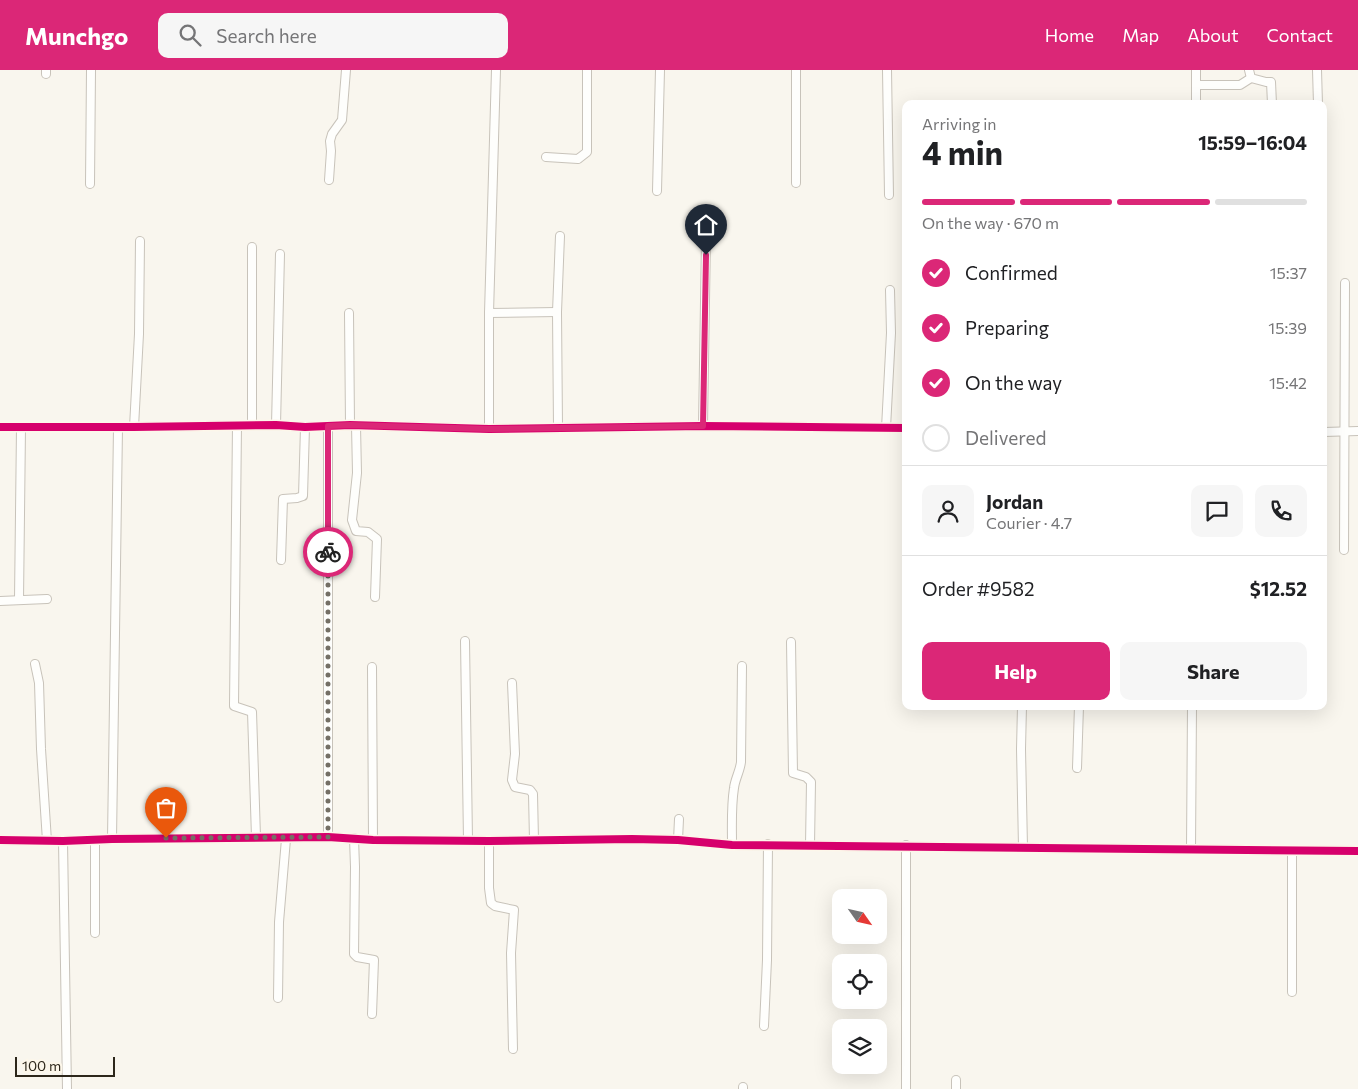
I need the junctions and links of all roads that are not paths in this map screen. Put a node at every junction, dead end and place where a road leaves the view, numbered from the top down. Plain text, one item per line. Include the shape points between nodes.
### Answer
1 (91, 70) edge
2 (346, 70) edge
3 (496, 70) edge
4 (587, 70) edge
5 (660, 70) edge
6 (796, 70) edge
7 (887, 70) edge
8 (1196, 70) edge
9 (1317, 70) edge
10 (1250, 74) edge
11 (1196, 85) junction
12 (1196, 100) edge
13 (1272, 100) edge
14 (1318, 100) edge
15 (546, 157) dead end
16 (329, 180) dead end
17 (796, 183) dead end
18 (90, 184) dead end
19 (657, 191) dead end
20 (889, 195) dead end
21 (560, 236) dead end
22 (706, 239) dead end
23 (140, 241) dead end
24 (252, 247) dead end
25 (280, 254) dead end
26 (1345, 283) dead end
27 (890, 290) dead end
28 (557, 312) junction
29 (349, 313) dead end
30 (489, 313) junction
31 (276, 424) junction
32 (238, 425) junction
33 (252, 425) junction
34 (353, 425) junction
35 (328, 426) junction
36 (703, 426) junction
37 (305, 427) junction
38 (0, 428) edge
39 (21, 428) junction
40 (118, 428) junction
41 (134, 428) junction
42 (558, 428) junction
43 (886, 428) junction
44 (902, 428) edge
45 (489, 429) junction
46 (1358, 431) edge
47 (1327, 432) edge
48 (1344, 433) junction
49 (1344, 550) dead end
50 (281, 560) dead end
51 (375, 597) dead end
52 (47, 599) dead end
53 (19, 600) junction
54 (0, 601) edge
55 (465, 641) dead end
56 (791, 642) dead end
57 (35, 664) dead end
58 (742, 666) dead end
59 (372, 667) dead end
60 (512, 683) dead end
61 (1022, 710) edge
62 (1078, 710) edge
63 (1192, 710) edge
64 (1077, 768) dead end
65 (678, 819) dead end
66 (256, 837) junction
67 (328, 837) junction
68 (286, 838) junction
69 (354, 838) junction
70 (112, 839) junction
71 (0, 840) edge
72 (96, 840) junction
73 (374, 840) junction
74 (468, 840) junction
75 (534, 840) junction
76 (678, 840) junction
77 (47, 841) junction
78 (63, 841) junction
79 (490, 841) junction
80 (768, 844) junction
81 (732, 845) junction
82 (810, 845) junction
83 (906, 845) junction
84 (1023, 847) junction
85 (1191, 849) junction
86 (1292, 850) junction
87 (1358, 850) edge
88 (95, 933) dead end
89 (1292, 992) dead end
90 (278, 998) dead end
91 (372, 1014) dead end
92 (764, 1026) dead end
93 (513, 1049) dead end
94 (956, 1080) dead end
95 (67, 1089) edge
96 (906, 1089) edge
97 (956, 1089) edge

1 - 18 street
2 - 16 street via 342,120 330,141
3 - 30 street
4 - 15 street via 587,152 578,159
5 - 19 street
6 - 17 street
7 - 20 street
8 - 11 street
9 - 14 street
10 - 11 street via 1240,85
10 - 13 street via 1271,82
11 - 12 street
21 - 28 street
22 - 36 street
23 - 41 street
24 - 33 street
25 - 31 street
26 - 48 street
27 - 43 street
28 - 30 street
28 - 42 street
29 - 34 street
30 - 45 street
31 - 33 street
31 - 37 street
32 - 33 street
32 - 41 street
32 - 66 street via 234,706 252,712
34 - 35 street
34 - 45 street
34 - 51 street via 357,473 352,520 356,531 368,532 377,539
35 - 37 street
35 - 67 street
36 - 42 street
36 - 43 street
37 - 50 street via 302,496 283,499
38 - 39 street
39 - 40 street
39 - 53 street
40 - 41 street
40 - 70 street
42 - 45 street
43 - 44 street
46 - 48 street
47 - 48 street
48 - 49 street
52 - 53 street
53 - 54 street
55 - 74 street
56 - 82 street via 793,774 806,777 811,782
57 - 77 street via 39,683
58 - 81 street via 741,762 732,802
59 - 73 street
60 - 75 street via 515,754 512,780 515,787 530,790 532,794
61 - 84 street
62 - 64 street
63 - 85 street
65 - 76 street
66 - 68 street
66 - 70 street
67 - 68 street
67 - 69 street
68 - 90 street via 279,922
69 - 73 street
69 - 91 street via 354,954 374,960
70 - 72 street
71 - 77 street
72 - 78 street
72 - 88 street
73 - 74 street
74 - 79 street
75 - 76 street
75 - 79 street
76 - 81 street
77 - 78 street
78 - 95 street
79 - 93 street via 491,903 514,910
80 - 81 street
80 - 82 street
80 - 92 street via 768,960
82 - 83 street
83 - 84 street
83 - 96 street
84 - 85 street
85 - 86 street
86 - 87 street
86 - 89 street
94 - 97 street

